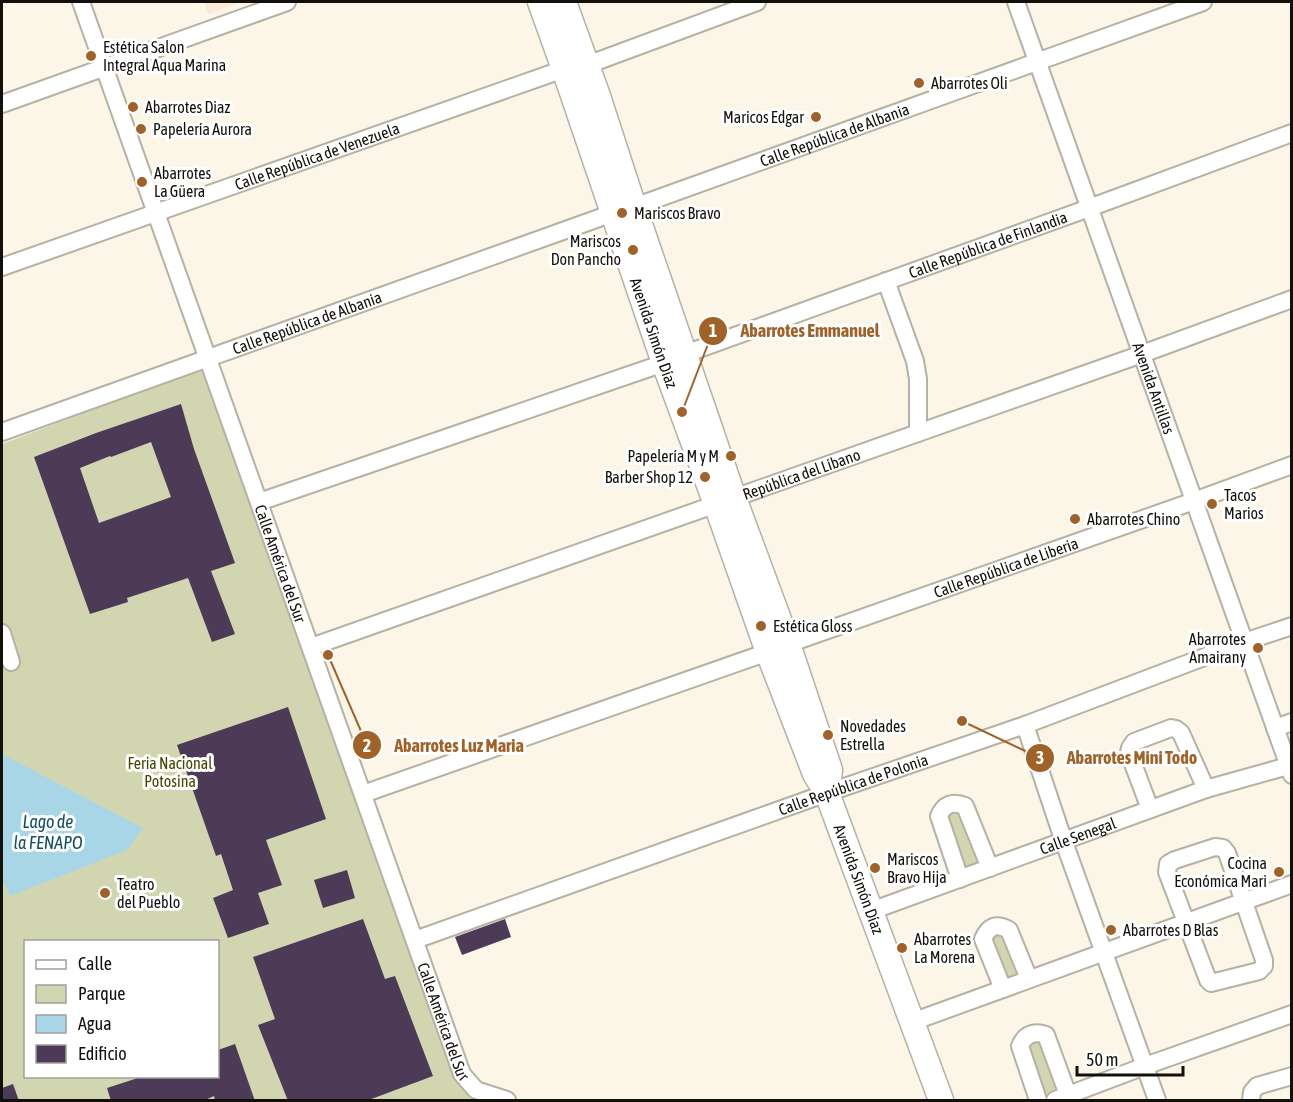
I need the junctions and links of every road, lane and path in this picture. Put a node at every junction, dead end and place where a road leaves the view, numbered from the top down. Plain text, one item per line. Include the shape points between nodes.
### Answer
1 (81, 2) edge
2 (287, 2) edge
3 (540, 2) edge
4 (564, 2) edge
5 (757, 2) edge
6 (1016, 2) edge
7 (1203, 2) edge
8 (1037, 62) junction
9 (104, 67) junction
10 (576, 67) junction
11 (2, 104) edge
12 (1292, 133) edge
13 (1089, 208) junction
14 (623, 210) junction
15 (156, 213) junction
16 (2, 267) edge
17 (886, 281) junction
18 (1292, 299) edge
19 (1142, 354) junction
20 (208, 357) junction
21 (675, 358) junction
22 (2, 432) edge
23 (918, 433) junction
24 (1292, 465) edge
25 (725, 501) junction
26 (1194, 501) junction
27 (259, 502) junction
28 (1292, 626) edge
29 (2, 633) edge
30 (1244, 642) junction
31 (311, 647) junction
32 (778, 648) junction
33 (11, 662) dead end
34 (1292, 722) edge
35 (1025, 725) junction
36 (1275, 728) junction
37 (1290, 770) edge
38 (1206, 789) junction
39 (827, 793) junction
40 (363, 794) junction
41 (1150, 809) junction
42 (1064, 842) junction
43 (990, 868) junction
44 (960, 879) junction
45 (1292, 884) edge
46 (1244, 901) junction
47 (871, 911) junction
48 (1187, 922) junction
49 (415, 940) junction
50 (1104, 951) junction
51 (1029, 979) junction
52 (1003, 989) junction
53 (1292, 1014) edge
54 (912, 1022) junction
55 (1145, 1066) junction
56 (1292, 1076) edge
57 (1061, 1098) edge
58 (507, 1101) edge
59 (940, 1101) edge
60 (1038, 1101) edge
61 (1158, 1101) edge
62 (1251, 1101) edge

1 - 9 street, Calle América del Sur
2 - 9 street
3 - 10 main road, Avenida Simón Díaz
4 - 10 main road, Avenida Simón Díaz
5 - 10 street, Calle República de Venezuela
6 - 8 street, Avenida Antillas
7 - 8 street, Calle República de Albania
8 - 13 street, Avenida Antillas
8 - 14 street, Calle República de Albania
9 - 11 street
9 - 15 street, Calle América del Sur
10 - 14 main road, Avenida Simón Díaz
10 - 15 street, Calle República de Venezuela
12 - 13 street, Calle República de Finlandia
13 - 17 street, Calle República de Finlandia
13 - 19 street, Avenida Antillas
14 - 20 street, Calle República de Albania
14 - 21 main road, Avenida Simón Díaz
15 - 16 street, Calle República de Venezuela
15 - 20 street, Calle América del Sur
17 - 21 street, Calle República de Finlandia
17 - 23 street via 915,361
18 - 19 street, República del Líbano
19 - 23 street, República del Líbano
19 - 26 street, Avenida Antillas
20 - 22 street, Calle República de Albania
20 - 27 street, Calle América del Sur
21 - 25 main road, Avenida Simón Díaz
21 - 27 street, Calle República de Finlandia
23 - 25 street, República del Líbano
24 - 26 street, Calle República de Liberia
25 - 31 street, República del Líbano
25 - 32 main road, Avenida Simón Díaz
26 - 30 street, Avenida Antillas
26 - 32 street, Calle República de Liberia
27 - 31 street, Calle América del Sur
28 - 30 street, Calle República de Polonia
29 - 33 street
30 - 35 street, Calle República de Polonia
30 - 36 street, Avenida Antillas
31 - 40 street, Calle América del Sur
32 - 39 main road, Avenida Simón Díaz via 830,770
32 - 40 street, Calle República de Liberia
34 - 36 street
35 - 39 street, Calle República de Polonia
35 - 42 street
36 - 37 street, Avenida Antillas
37 - 38 street, Calle Senegal
38 - 41 street, Calle Senegal
38 - 41 street via 1181,733 1171,728 1130,747
39 - 47 main road, Avenida Simón Díaz
39 - 49 street, Calle República de Polonia
40 - 49 street, Calle América del Sur
41 - 42 street, Calle Senegal
42 - 43 street, Calle Senegal
42 - 50 street
43 - 44 street, Calle Senegal
43 - 44 street via 965,806 949,804 939,816
44 - 47 street, Calle Senegal
45 - 46 street
46 - 48 street
46 - 48 street via 1223,848 1175,860 1168,864 1167,872
46 - 48 street via 1264,960 1259,971 1211,983
47 - 54 main road, Avenida Simón Díaz
48 - 50 street
49 - 58 street, Calle América del Sur via 462,1074 476,1090
50 - 51 street
50 - 55 street
51 - 52 street
51 - 52 street via 1009,930 993,927 983,939
52 - 54 street
53 - 55 street
54 - 59 main road, Avenida Simón Díaz
55 - 57 street
55 - 61 street
56 - 62 street via 1257,1086
57 - 60 street via 1046,1035 1030,1034 1020,1046

